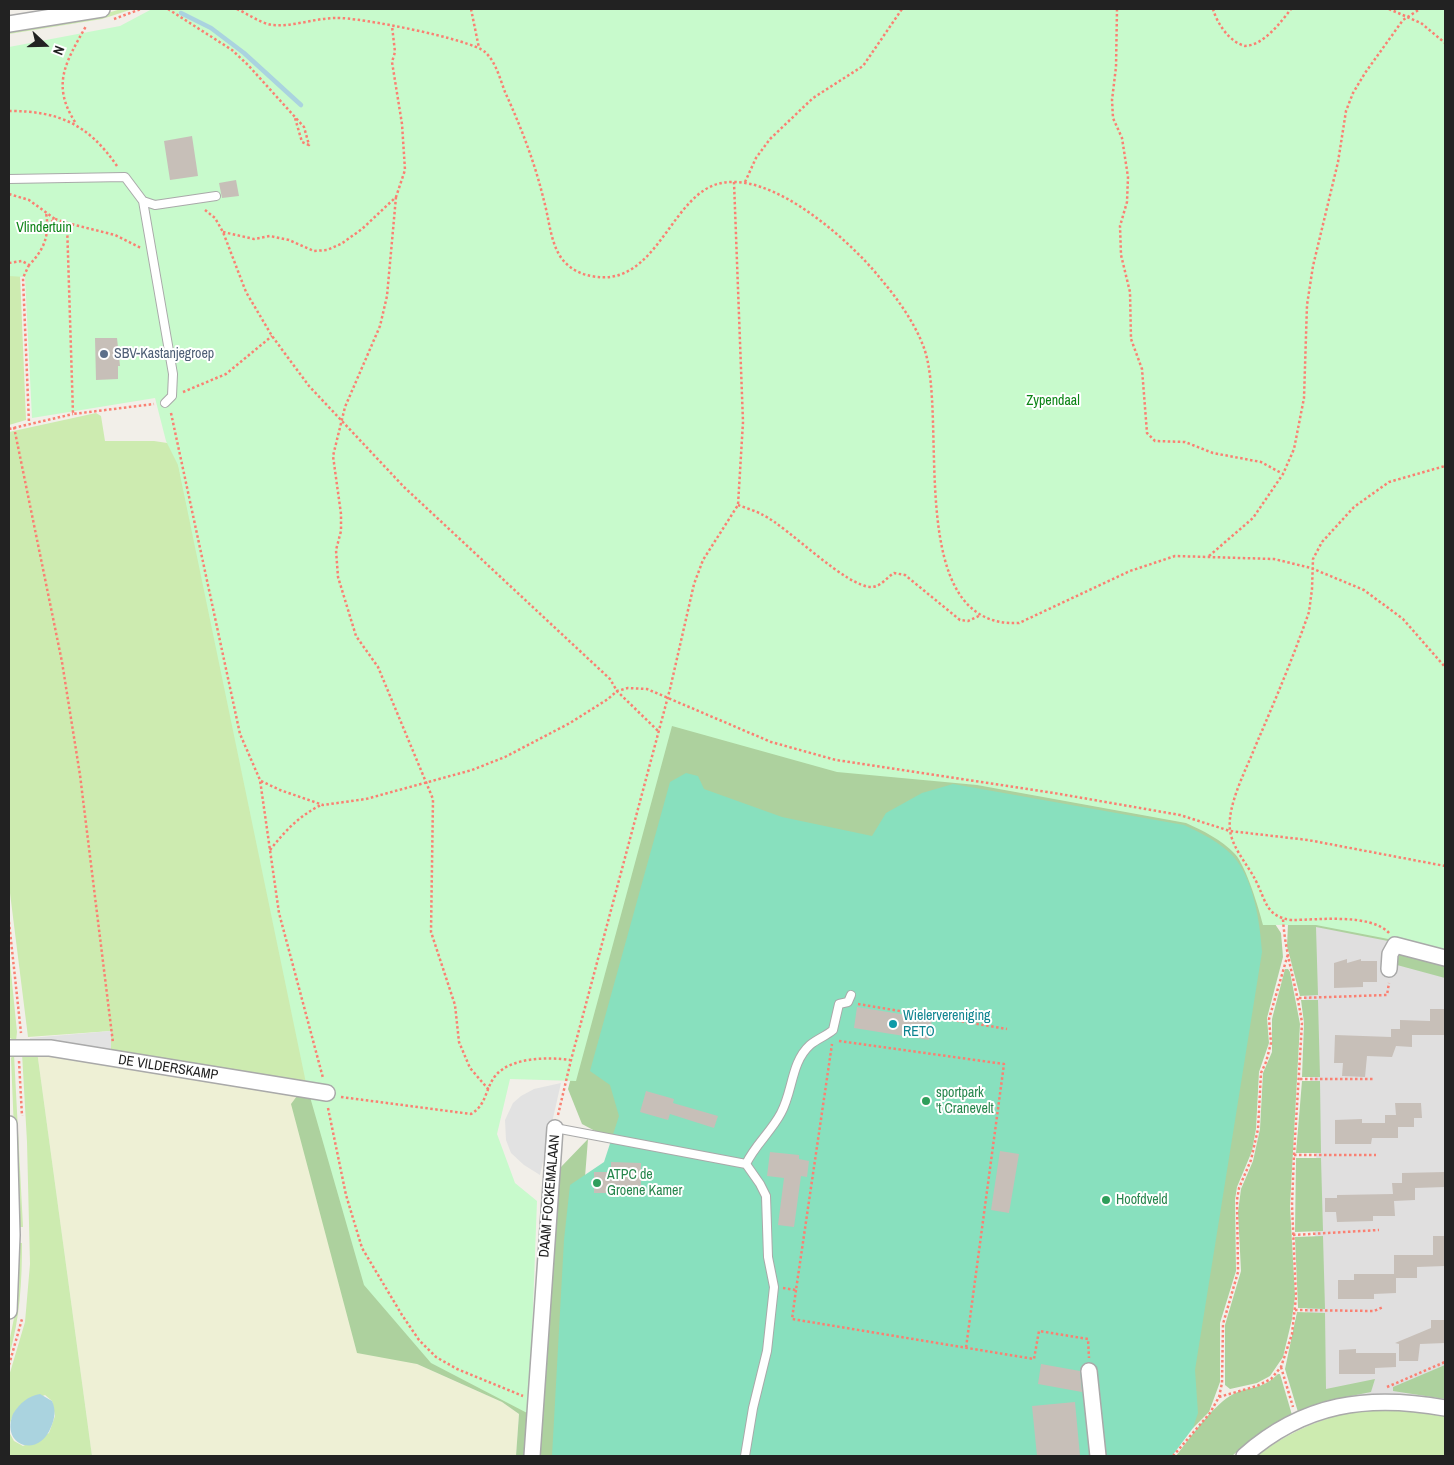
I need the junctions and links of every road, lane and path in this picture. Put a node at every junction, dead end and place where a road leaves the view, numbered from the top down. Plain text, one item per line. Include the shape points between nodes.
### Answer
1 (102, 9) edge
2 (168, 9) edge
3 (237, 9) edge
4 (471, 9) edge
5 (902, 9) edge
6 (1117, 9) edge
7 (1213, 9) edge
8 (1291, 9) edge
9 (1389, 9) edge
10 (1420, 9) edge
11 (1409, 18) junction
12 (9, 24) edge
13 (87, 25) dead end
14 (392, 26) junction
15 (1445, 44) edge
16 (479, 48) junction
17 (9, 111) edge
18 (294, 118) junction
19 (75, 123) junction
20 (125, 177) junction
21 (9, 179) edge
22 (734, 182) junction
23 (746, 182) junction
24 (9, 194) edge
25 (216, 196) dead end
26 (396, 197) junction
27 (143, 201) junction
28 (185, 201) junction
29 (46, 213) junction
30 (55, 219) junction
31 (67, 222) junction
32 (48, 224) junction
33 (223, 232) junction
34 (152, 254) junction
35 (9, 263) edge
36 (29, 265) junction
37 (272, 336) junction
38 (172, 396) junction
39 (164, 403) junction
40 (73, 414) junction
41 (341, 421) junction
42 (29, 423) junction
43 (14, 427) junction
44 (9, 429) edge
45 (1445, 466) edge
46 (1283, 474) junction
47 (738, 505) junction
48 (1209, 556) junction
49 (1311, 568) junction
50 (981, 615) junction
51 (1445, 667) edge
52 (617, 691) junction
53 (667, 698) junction
54 (658, 731) junction
55 (260, 780) junction
56 (426, 781) junction
57 (323, 805) junction
58 (1230, 831) junction
59 (270, 850) junction
60 (1445, 866) edge
61 (1283, 918) junction
62 (1395, 945) junction
63 (1288, 954) junction
64 (1445, 958) edge
65 (1389, 969) joint
66 (1299, 998) junction
67 (849, 999) joint
68 (1007, 1029) dead end
69 (113, 1030) dead end
70 (9, 1048) edge
71 (571, 1060) junction
72 (1300, 1079) junction
73 (1373, 1079) dead end
74 (489, 1090) junction
75 (328, 1093) junction
76 (9, 1124) edge
77 (555, 1128) junction
78 (1294, 1155) junction
79 (1376, 1155) dead end
80 (746, 1164) junction
81 (1379, 1230) dead end
82 (1294, 1235) junction
83 (790, 1289) dead end
84 (796, 1290) junction
85 (1383, 1307) dead end
86 (1295, 1310) junction
87 (9, 1311) edge
88 (966, 1348) junction
89 (1445, 1362) edge
90 (1281, 1367) junction
91 (1089, 1371) joint
92 (1386, 1387) dead end
93 (1220, 1397) junction
94 (536, 1402) junction
95 (1445, 1408) edge
96 (1299, 1421) junction
97 (532, 1456) edge
98 (745, 1456) edge
99 (1098, 1456) edge
100 (1173, 1456) edge
101 (1244, 1456) edge

1 - 12 street
2 - 18 path via 232,50
3 - 14 path via 274,25 325,18 354,18
4 - 16 path
5 - 23 path via 863,66 813,98 770,139 756,158
6 - 46 path via 1113,118 1122,138 1128,177 1127,202 1120,226 1121,255 1130,292 1131,339 1142,370 1147,433 1156,441 1185,442 1213,453 1261,462
7 - 8 path via 1215,18 1226,32 1245,46 1264,38
9 - 11 path
10 - 11 path
11 - 15 path
11 - 46 path via 1404,20 1365,73 1346,111 1338,162 1318,237 1307,305 1307,370 1300,427
13 - 19 path via 63,74 64,101
14 - 16 path
14 - 26 path via 395,52 392,62 402,124 405,170
16 - 22 path via 490,58 519,119 554,244 565,262 582,274 595,277 624,273 659,244 703,191 717,184
17 - 19 path via 48,113
18 - 18 path via 302,142 309,145 304,127
19 - 20 path via 110,155
20 - 21 lane
20 - 27 lane
22 - 23 path
22 - 47 path via 743,422
23 - 50 path via 808,210 844,239 888,288 915,330 925,349 930,377 941,540 958,594
24 - 29 path via 29,200
25 - 28 lane
26 - 33 path via 362,229 327,250 314,251 270,236 254,239
26 - 41 path via 387,296 380,326 351,390
27 - 28 lane via 155,205
27 - 34 lane
28 - 33 path via 209,212
29 - 30 path
29 - 32 path
30 - 31 path
30 - 32 path
31 - 34 path via 115,235
31 - 40 path
32 - 36 path via 44,244
33 - 37 path via 246,292
34 - 38 lane via 174,374
35 - 36 path via 22,261
36 - 42 path via 23,278
37 - 38 path via 226,374
37 - 41 path via 309,386
38 - 39 lane
39 - 40 path
39 - 55 path via 170,407 240,734
40 - 42 path
41 - 52 path via 404,487 610,679
41 - 56 path via 333,456 341,514 336,550 338,577 356,636 378,667
42 - 43 path
43 - 44 path
43 - 69 path via 62,662
45 - 49 path via 1389,482 1354,508 1322,542
46 - 48 path via 1253,518
47 - 50 path via 764,515 819,558 863,585 873,587 894,573 906,575 960,620 968,621
47 - 53 path via 703,560 694,584
48 - 49 path via 1274,559
48 - 50 path via 1175,556 1130,571 1019,623 1001,623
49 - 51 path via 1345,581 1383,603 1404,619
49 - 58 path via 1309,612 1241,780
52 - 53 path via 647,689
52 - 54 path
52 - 56 path via 570,723 505,756 472,770
53 - 54 path
53 - 58 path via 771,742 836,760 1180,815
54 - 71 path
55 - 57 path
55 - 59 path
56 - 57 path via 366,800
56 - 74 path via 433,799 434,818 430,867 431,932 455,1005 458,1042 470,1068
57 - 59 path via 307,812 284,831
58 - 60 path via 1308,840
58 - 61 path via 1270,911
59 - 75 path via 279,912
61 - 62 path via 1360,920 1384,927 1392,935
61 - 63 path
62 - 64 street
62 - 65 street via 1390,954
63 - 66 path
63 - 93 path via 1269,1019 1271,1043 1261,1073 1258,1129 1237,1200 1238,1272 1223,1324
65 - 66 path via 1387,995
66 - 72 path via 1302,1023
67 - 68 path
67 - 80 lane via 840,1004 833,1030 802,1054 782,1111 771,1130 751,1152
70 - 75 street, DE VILDERSKAMP via 50,1048
71 - 74 path via 538,1057 518,1064 496,1076
71 - 77 path
72 - 73 path
72 - 78 path
74 - 75 path via 480,1109 471,1114 392,1105
75 - 94 path via 328,1109 346,1195 362,1248 410,1327 436,1357
76 - 87 street via 12,1235
77 - 80 lane, DAAM FOCKEMALAAN
77 - 94 street, DAAM FOCKEMALAAN
78 - 79 path
78 - 82 path
80 - 98 lane via 766,1196 768,1257 774,1287 766,1351
81 - 82 path
82 - 86 path
83 - 84 path
84 - 88 path via 792,1319
84 - 88 path via 833,1045 831,1040 1004,1064
85 - 86 path via 1374,1311
86 - 90 path via 1292,1334
88 - 91 path via 1034,1359 1039,1331 1088,1339
89 - 92 path
90 - 93 path via 1270,1379 1257,1386
90 - 96 path
91 - 99 street
93 - 100 path
94 - 97 street, DAAM FOCKEMALAAN
95 - 96 street via 1401,1401 1376,1401 1343,1406
96 - 101 street

